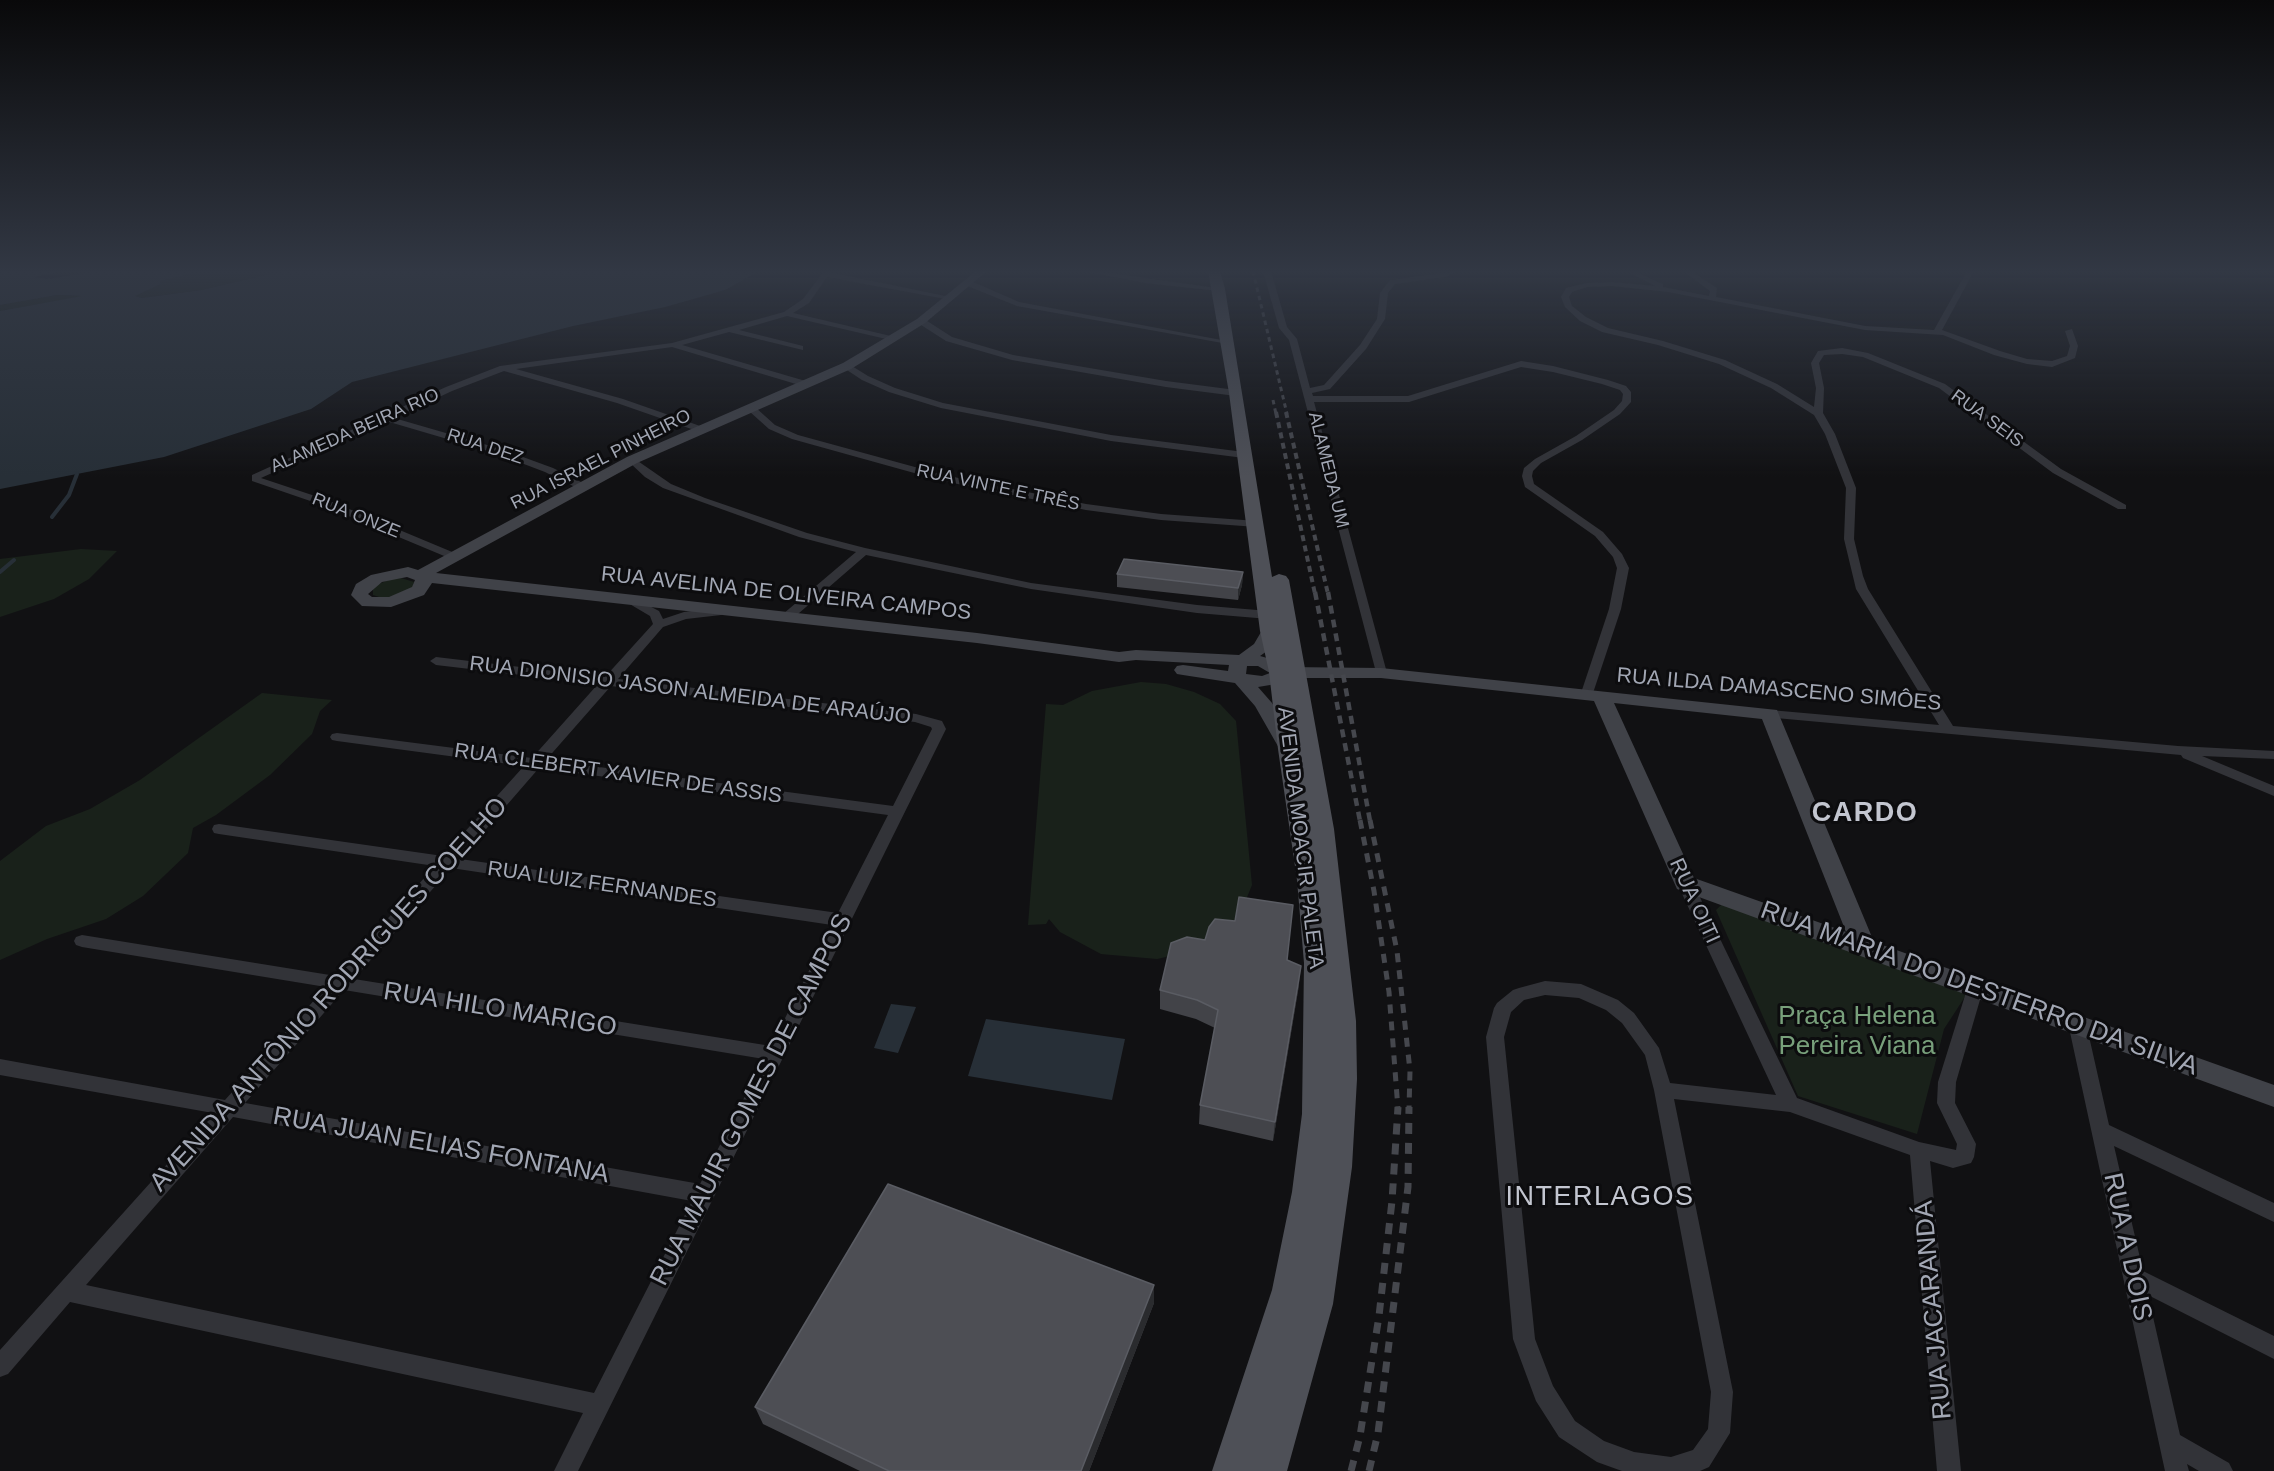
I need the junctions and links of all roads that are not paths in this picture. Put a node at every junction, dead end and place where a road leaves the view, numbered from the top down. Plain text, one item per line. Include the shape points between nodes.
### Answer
1 (691, 340) edge
2 (769, 340) edge
3 (891, 340) edge
4 (951, 340) edge
5 (1215, 340) edge
6 (1238, 340) edge
7 (1293, 340) edge
8 (1368, 340) edge
9 (1646, 340) edge
10 (1958, 340) edge
11 (2071, 340) edge
12 (1228, 342) joint
13 (672, 345) junction
14 (800, 348) dead end
15 (847, 366) junction
16 (503, 368) junction
17 (807, 384) junction
18 (1236, 393) junction
19 (1309, 395) junction
20 (752, 409) junction
21 (1818, 413) junction
22 (385, 418) junction
23 (700, 429) junction
24 (1244, 455) junction
25 (632, 460) junction
26 (257, 481) joint
27 (581, 486) junction
28 (2122, 507) dead end
29 (1257, 524) junction
30 (864, 551) junction
31 (453, 556) junction
32 (421, 581) joint
33 (632, 601) junction
34 (721, 611) junction
35 (787, 617) junction
36 (1269, 623) junction
37 (659, 624) junction
38 (1119, 657) junction
39 (1245, 660) junction
40 (436, 661) dead end
41 (1287, 671) junction
42 (1381, 674) junction
43 (1242, 680) junction
44 (608, 681) junction
45 (1594, 696) junction
46 (1770, 714) junction
47 (1948, 728) junction
48 (939, 729) joint
49 (337, 737) dead end
50 (1289, 749) junction
51 (2178, 750) junction
52 (2274, 755) edge
53 (534, 763) junction
54 (2274, 791) edge
55 (899, 812) junction
56 (219, 829) dead end
57 (448, 863) junction
58 (1685, 883) junction
59 (842, 920) junction
60 (82, 941) dead end
61 (1864, 947) junction
62 (340, 984) junction
63 (1976, 986) junction
64 (2077, 1023) junction
65 (775, 1054) junction
66 (0, 1067) edge
67 (1662, 1090) junction
68 (2274, 1096) edge
69 (1790, 1104) junction
70 (230, 1108) junction
71 (2102, 1131) junction
72 (1919, 1149) junction
73 (705, 1194) junction
74 (2274, 1213) edge
75 (2134, 1277) junction
76 (65, 1291) junction
77 (2274, 1348) edge
78 (0, 1366) edge
79 (599, 1405) junction
80 (1251, 1412) junction
81 (2170, 1442) junction
82 (566, 1471) edge
83 (1215, 1471) edge
84 (1231, 1471) edge
85 (1268, 1471) edge
86 (1949, 1471) edge
87 (2177, 1471) edge
88 (2221, 1471) edge

1 - 13 street, ALAMEDA BEIRA RIO
2 - 14 street
3 - 15 street, RUA ISRAEL PINHEIRO
4 - 18 street via 1012,357
5 - 12 street
6 - 41 main road, AVENIDA MOACIR PALETA
7 - 19 street, ALAMEDA UM
8 - 19 street via 1327,387
9 - 21 street via 1722,362 1774,386
10 - 11 street via 1996,353 2052,364 2071,358
12 - 18 main road, AVENIDA MOACIR PALETA
13 - 16 street, ALAMEDA BEIRA RIO
13 - 17 street
15 - 17 street, RUA ISRAEL PINHEIRO
15 - 24 street via 892,390 973,412 1111,438
16 - 22 street, ALAMEDA BEIRA RIO
16 - 23 street via 620,400
17 - 20 street, RUA ISRAEL PINHEIRO
18 - 24 main road, AVENIDA MOACIR PALETA
19 - 42 street, ALAMEDA UM
19 - 45 street via 1409,399 1521,364 1623,388 1628,394 1626,402 1617,412 1538,461 1527,476 1529,485 1599,534 1623,568
20 - 23 street, RUA ISRAEL PINHEIRO
20 - 29 street, RUA VINTE E TRÊS via 772,427 795,436 943,478 1086,507
21 - 28 street, RUA SEIS via 1820,388 1815,363 1821,353 1865,355 1942,386 2057,471
21 - 47 street via 1851,488 1849,539 1859,582
22 - 26 street, ALAMEDA BEIRA RIO via 271,468 256,477
22 - 27 street, RUA DEZ via 498,451
23 - 25 street, RUA ISRAEL PINHEIRO
24 - 29 main road, AVENIDA MOACIR PALETA
25 - 27 street, RUA ISRAEL PINHEIRO
25 - 30 street via 667,486 701,500
26 - 31 street, RUA ONZE via 326,503
27 - 31 street, RUA ISRAEL PINHEIRO
29 - 36 main road, AVENIDA MOACIR PALETA
30 - 35 street
30 - 36 street via 1031,586
31 - 32 street, RUA ISRAEL PINHEIRO
32 - 33 street, RUA AVELINA DE OLIVEIRA CAMPOS via 447,579
33 - 34 street, RUA AVELINA DE OLIVEIRA CAMPOS
33 - 37 street via 655,614
34 - 35 street, RUA AVELINA DE OLIVEIRA CAMPOS
34 - 37 street
35 - 38 street, RUA AVELINA DE OLIVEIRA CAMPOS
36 - 39 street via 1261,648
36 - 41 main road, AVENIDA MOACIR PALETA
37 - 44 street, AVENIDA ANTÔNIO RODRIGUES COELHO
38 - 39 street, RUA AVELINA DE OLIVEIRA CAMPOS
38 - 43 street, RUA AVELINA DE OLIVEIRA CAMPOS via 1139,664
39 - 41 street, RUA AVELINA DE OLIVEIRA CAMPOS via 1266,662
39 - 43 street via 1236,671
40 - 44 street, RUA DIONISIO JASON ALMEIDA DE ARAÚJO
41 - 42 street, RUA ILDA DAMASCENO SIMÔES
41 - 43 street, RUA AVELINA DE OLIVEIRA CAMPOS via 1269,681
41 - 50 main road, AVENIDA MOACIR PALETA
41 - 85 main road, AVENIDA MOACIR PALETA via 1322,829 1342,1021 1342,1079 1336,1167 1315,1304
42 - 45 street, RUA ILDA DAMASCENO SIMÔES
43 - 50 street via 1270,713
44 - 48 street, RUA DIONISIO JASON ALMEIDA DE ARAÚJO via 916,718 937,724
44 - 53 street, AVENIDA ANTÔNIO RODRIGUES COELHO
45 - 46 street, RUA ILDA DAMASCENO SIMÔES
45 - 58 street, RUA OITI
46 - 47 street, RUA ILDA DAMASCENO SIMÔES
46 - 61 street
47 - 51 street, RUA ILDA DAMASCENO SIMÔES
48 - 55 street, RUA MAUIR GOMES DE CAMPOS
49 - 53 street, RUA CLEBERT XAVIER DE ASSIS
50 - 80 main road, AVENIDA MOACIR PALETA via 1310,880 1318,963 1317,1114 1308,1192 1289,1290
51 - 52 street, RUA ILDA DAMASCENO SIMÔES
51 - 54 street
53 - 55 street, RUA CLEBERT XAVIER DE ASSIS
53 - 57 street, AVENIDA ANTÔNIO RODRIGUES COELHO
55 - 59 street, RUA MAUIR GOMES DE CAMPOS
56 - 57 street, RUA LUIZ FERNANDES
57 - 59 street, RUA LUIZ FERNANDES
57 - 62 street, AVENIDA ANTÔNIO RODRIGUES COELHO
58 - 61 street, RUA MARIA DO DESTERRO DA SILVA
58 - 69 street, RUA OITI
59 - 65 street, RUA MAUIR GOMES DE CAMPOS
60 - 62 street, RUA HILO MARIGO
61 - 63 street, RUA MARIA DO DESTERRO DA SILVA
62 - 65 street, RUA HILO MARIGO
62 - 70 street, AVENIDA ANTÔNIO RODRIGUES COELHO
63 - 64 street, RUA MARIA DO DESTERRO DA SILVA
63 - 72 street via 1947,1082 1946,1103 1967,1144 1965,1157 1953,1159
64 - 68 street, RUA MARIA DO DESTERRO DA SILVA
64 - 71 street, RUA A DOIS
65 - 73 street, RUA MAUIR GOMES DE CAMPOS
66 - 70 street, RUA JUAN ELIAS FONTANA
67 - 67 street via 1653,1053 1628,1018 1612,1005 1581,991 1545,987 1519,995 1503,1008 1495,1037 1524,1340 1544,1393 1567,1429 1597,1450 1634,1464 1671,1469 1701,1459 1719,1433 1722,1392
67 - 69 street
69 - 72 street
70 - 73 street, RUA JUAN ELIAS FONTANA
70 - 76 street, AVENIDA ANTÔNIO RODRIGUES COELHO
71 - 74 street
71 - 75 street, RUA A DOIS
72 - 86 street, RUA JACARANDÁ
73 - 79 street, RUA MAUIR GOMES DE CAMPOS
75 - 77 street
75 - 81 street, RUA A DOIS
76 - 78 street, AVENIDA ANTÔNIO RODRIGUES COELHO
76 - 79 street
79 - 82 street, RUA MAUIR GOMES DE CAMPOS
80 - 83 street
80 - 84 main road, AVENIDA MOACIR PALETA
81 - 87 street, RUA A DOIS
81 - 88 street

